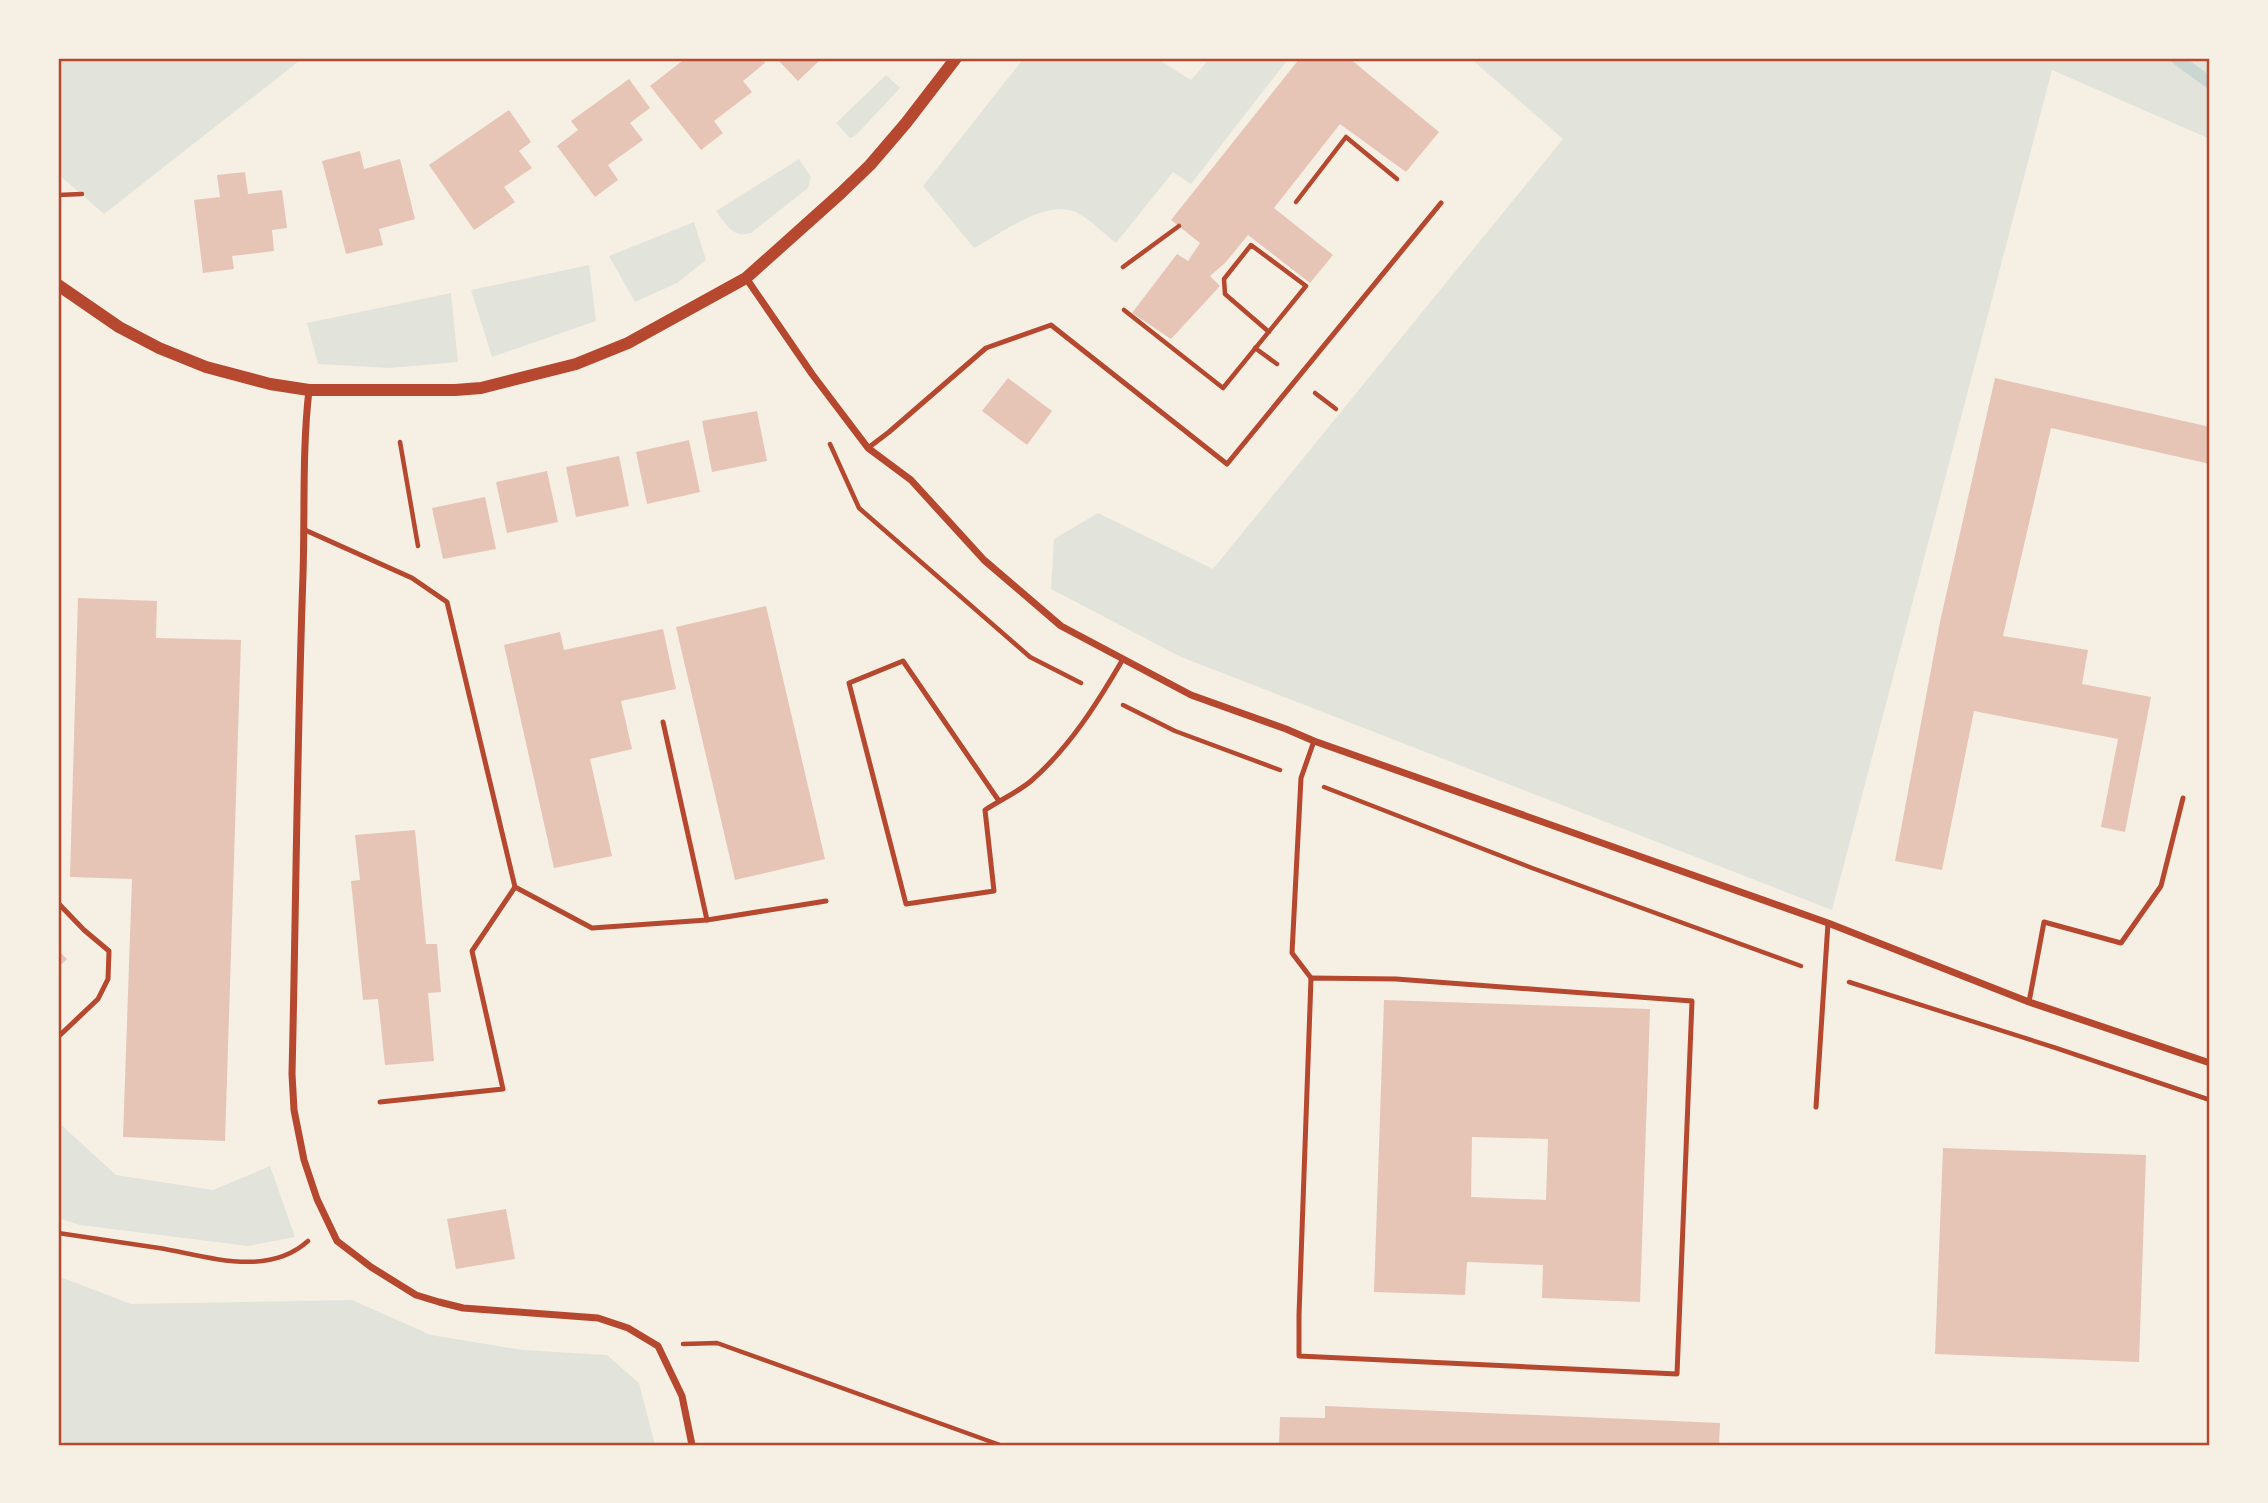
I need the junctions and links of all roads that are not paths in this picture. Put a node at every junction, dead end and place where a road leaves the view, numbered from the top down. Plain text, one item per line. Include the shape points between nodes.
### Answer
1 (956, 58) edge
2 (1441, 203) dead end
3 (746, 278) junction
4 (58, 285) edge
5 (309, 390) junction
6 (868, 448) junction
7 (305, 530) junction
8 (1123, 659) junction
9 (663, 722) dead end
10 (1314, 741) junction
11 (2183, 798) dead end
12 (999, 800) junction
13 (514, 887) junction
14 (826, 901) dead end
15 (58, 903) edge
16 (707, 920) junction
17 (1828, 923) junction
18 (1311, 978) junction
19 (2029, 1002) junction
20 (58, 1037) edge
21 (2210, 1063) edge
22 (380, 1102) dead end
23 (1816, 1107) dead end
24 (692, 1445) edge

1 - 3 street via 870,165
2 - 6 lane via 1227,464 1051,325 986,348
3 - 5 street via 628,343 576,365 481,388
3 - 6 street
4 - 5 street via 159,348 206,367
5 - 7 street
6 - 8 street via 911,481 984,560 1060,626
7 - 13 lane via 412,578 447,602
7 - 24 street via 292,1074 304,1160 317,1199 337,1241 416,1295 463,1308 598,1318 628,1328 658,1346 682,1396
8 - 10 street via 1191,695
8 - 12 lane via 1065,746 1030,782
9 - 16 lane
10 - 17 street
10 - 18 lane via 1301,778 1292,953
11 - 19 lane via 2161,886 2121,943 2044,922
12 - 12 lane via 985,810 994,891 906,904 849,683 903,662
13 - 16 lane via 592,928
13 - 22 lane via 472,951 503,1089
14 - 16 lane
15 - 20 lane via 109,951 108,979 98,999
17 - 19 street
17 - 23 lane
18 - 18 lane via 1396,979 1692,1001 1677,1374 1300,1356
19 - 21 street

